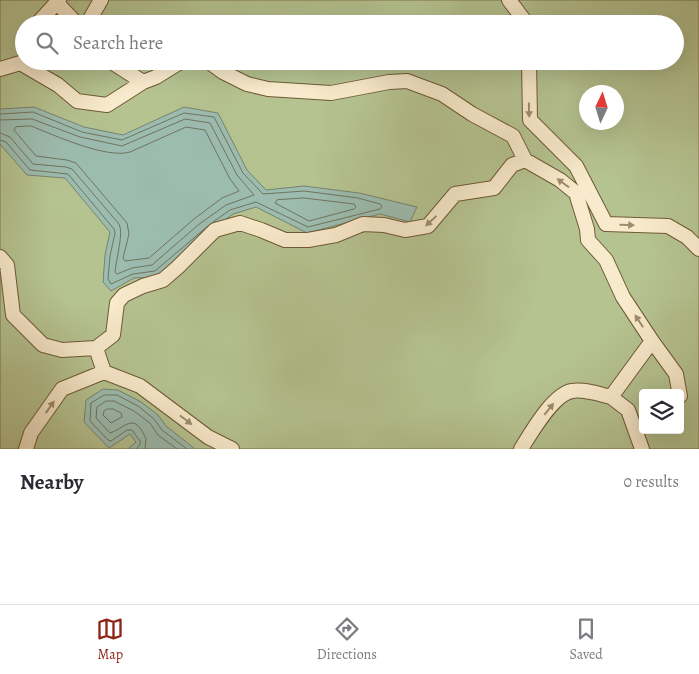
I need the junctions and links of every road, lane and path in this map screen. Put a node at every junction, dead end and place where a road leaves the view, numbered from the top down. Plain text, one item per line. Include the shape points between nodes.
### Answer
1 (101, 0) edge
2 (509, 0) edge
3 (58, 1) edge
4 (45, 15) edge
5 (70, 15) edge
6 (92, 15) edge
7 (520, 15) edge
8 (15, 64) edge
9 (0, 69) edge
10 (37, 70) edge
11 (124, 70) edge
12 (168, 70) edge
13 (220, 70) edge
14 (529, 70) edge
15 (143, 82) junction
16 (525, 160) junction
17 (606, 224) junction
18 (587, 229) junction
19 (699, 249) edge
20 (0, 257) edge
21 (652, 341) junction
22 (96, 348) junction
23 (104, 372) junction
24 (679, 389) edge
25 (611, 397) junction
26 (628, 410) junction
27 (639, 411) edge
28 (26, 449) edge
29 (232, 449) edge
30 (521, 449) edge
31 (642, 449) edge

1 - 6 lane
2 - 7 lane
3 - 4 lane
3 - 5 lane
8 - 9 lane
10 - 15 lane via 77,101 107,105
11 - 15 lane
12 - 15 lane
13 - 16 lane via 247,84 268,89 331,93 407,81 442,94 513,136
14 -> 17 lane via 530,120 576,166
18 -> 16 lane via 576,193
16 -> 22 lane via 512,165 494,188 455,194 428,226 405,230 363,224 336,235 308,240 285,240 240,224 215,230 163,280 124,295 117,303 113,335
17 - 18 lane
17 -> 19 lane via 668,226
21 -> 18 lane via 623,297 606,260 588,240
20 - 22 lane via 7,265 13,315 32,334 43,344 62,350
21 - 24 lane via 676,374
21 - 25 lane
22 - 23 lane
28 -> 23 lane via 31,433 62,389
23 -> 29 lane via 140,386 208,437
25 - 26 lane
30 -> 25 lane via 551,405 570,391
26 - 27 lane
26 - 31 lane

